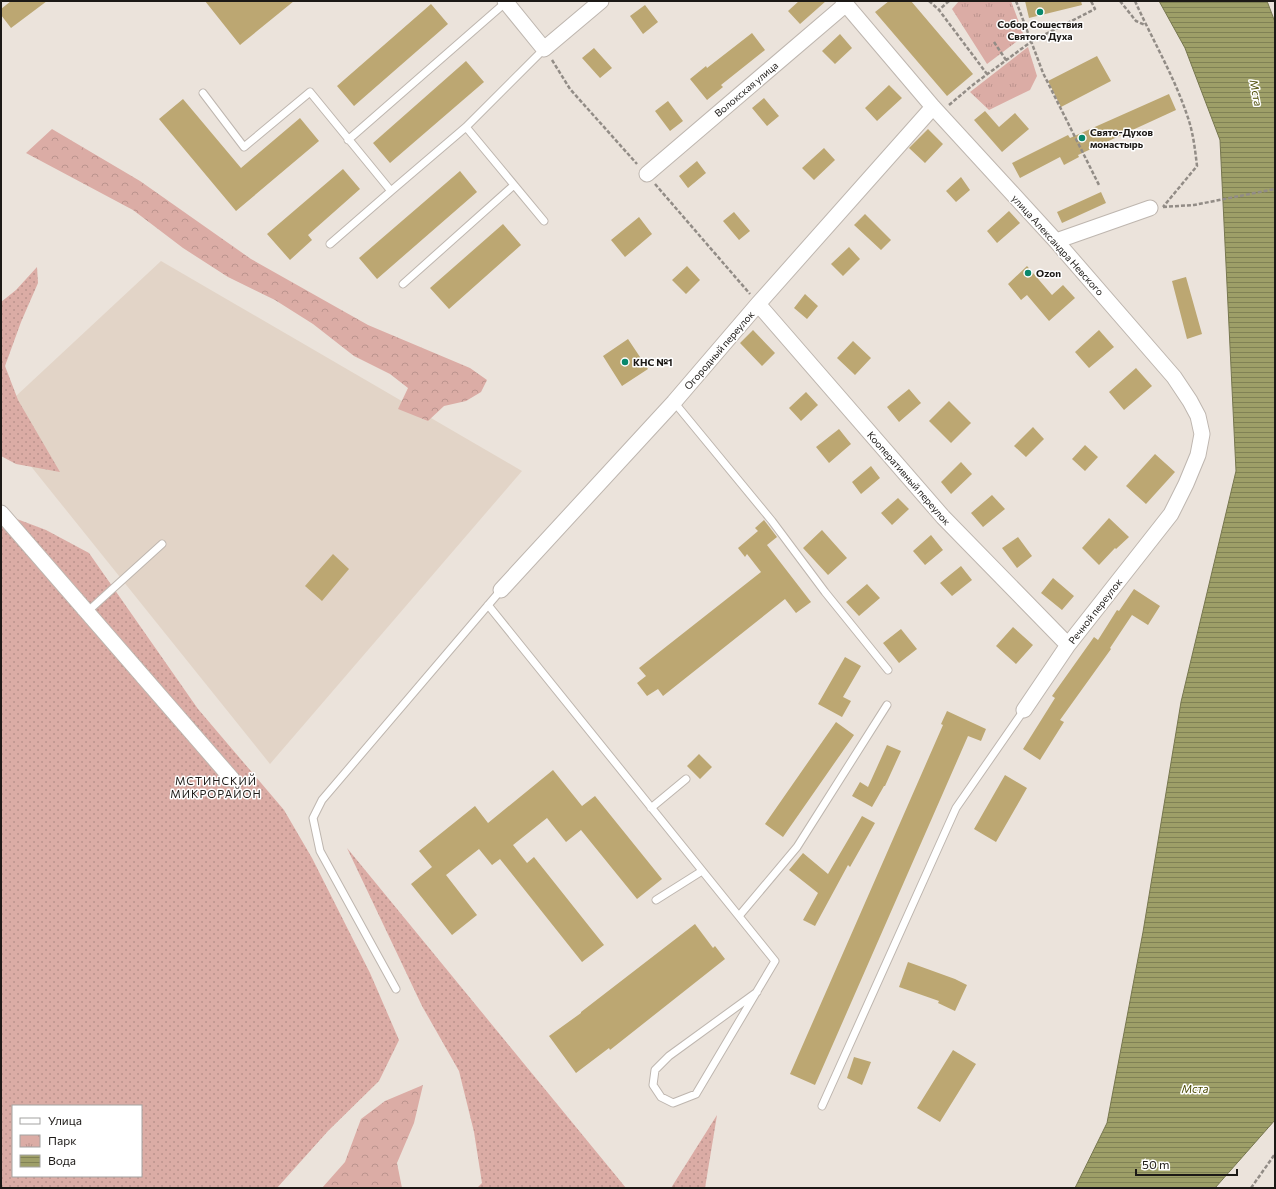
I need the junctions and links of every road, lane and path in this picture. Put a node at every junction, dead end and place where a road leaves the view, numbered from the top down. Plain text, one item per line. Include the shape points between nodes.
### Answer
1 (601, 1) edge
2 (929, 1) edge
3 (949, 1) edge
4 (1016, 1) edge
5 (1091, 1) edge
6 (1120, 1) edge
7 (1135, 1) edge
8 (506, 2) edge
9 (844, 3) edge
10 (939, 10) junction
11 (1146, 25) junction
12 (1032, 41) junction
13 (994, 42) dead end
14 (544, 49) junction
15 (1006, 60) junction
16 (987, 74) junction
17 (203, 93) dead end
18 (936, 110) junction
19 (466, 127) junction
20 (348, 140) junction
21 (647, 174) dead end
22 (514, 185) junction
23 (1099, 185) dead end
24 (1275, 189) edge
25 (391, 191) junction
26 (1156, 208) junction
27 (544, 221) dead end
28 (1056, 241) junction
29 (330, 244) dead end
30 (403, 284) dead end
31 (758, 304) junction
32 (674, 402) junction
33 (1, 514) edge
34 (1171, 514) joint
35 (162, 544) dead end
36 (501, 590) joint
37 (488, 605) junction
38 (87, 612) junction
39 (1068, 645) junction
40 (888, 670) dead end
41 (887, 705) dead end
42 (1024, 710) joint
43 (232, 779) dead end
44 (686, 780) dead end
45 (651, 808) junction
46 (702, 870) junction
47 (656, 900) dead end
48 (739, 916) junction
49 (396, 989) dead end
50 (757, 992) junction
51 (822, 1106) dead end
52 (1275, 1154) edge
53 (1251, 1188) edge

1 - 14 street
2 - 10 path
3 - 10 path
4 - 12 path
5 - 12 path via 1094,9
6 - 11 path via 1136,21
7 - 11 path
8 - 14 street
8 - 20 lane
9 - 18 street, улица Александра Невского
9 - 21 street, Волокская улица
10 - 16 path
11 - 26 path via 1188,116 1197,166
12 - 15 path
12 - 23 path via 1043,74
13 - 15 path
14 - 19 lane
15 - 16 path
16 - 18 path
17 - 20 lane via 244,147 310,92
18 - 28 street, улица Александра Невского
18 - 31 street, Огородный переулок
19 - 22 lane
19 - 25 lane
20 - 25 lane
22 - 27 lane
22 - 30 lane
24 - 26 path via 1194,205
25 - 29 lane
26 - 28 street
28 - 34 street, улица Александра Невского via 1174,376 1198,416 1202,434 1198,456
31 - 32 street, Огородный переулок
31 - 39 street, Кооперативный переулок via 943,517
32 - 36 street, Огородный переулок
32 - 40 lane via 772,521
33 - 38 street
34 - 39 street, Речной переулок
35 - 38 lane
36 - 37 lane
37 - 45 lane
37 - 49 lane via 322,800 313,818 320,851
38 - 43 street
39 - 42 street, Речной переулок
41 - 48 lane via 797,847
42 - 51 lane via 956,808
44 - 45 lane
45 - 46 lane
46 - 47 lane
46 - 48 lane
48 - 50 lane via 775,961
50 - 50 lane via 696,1094 674,1103 661,1097 653,1085 655,1070 669,1056
52 - 53 path

